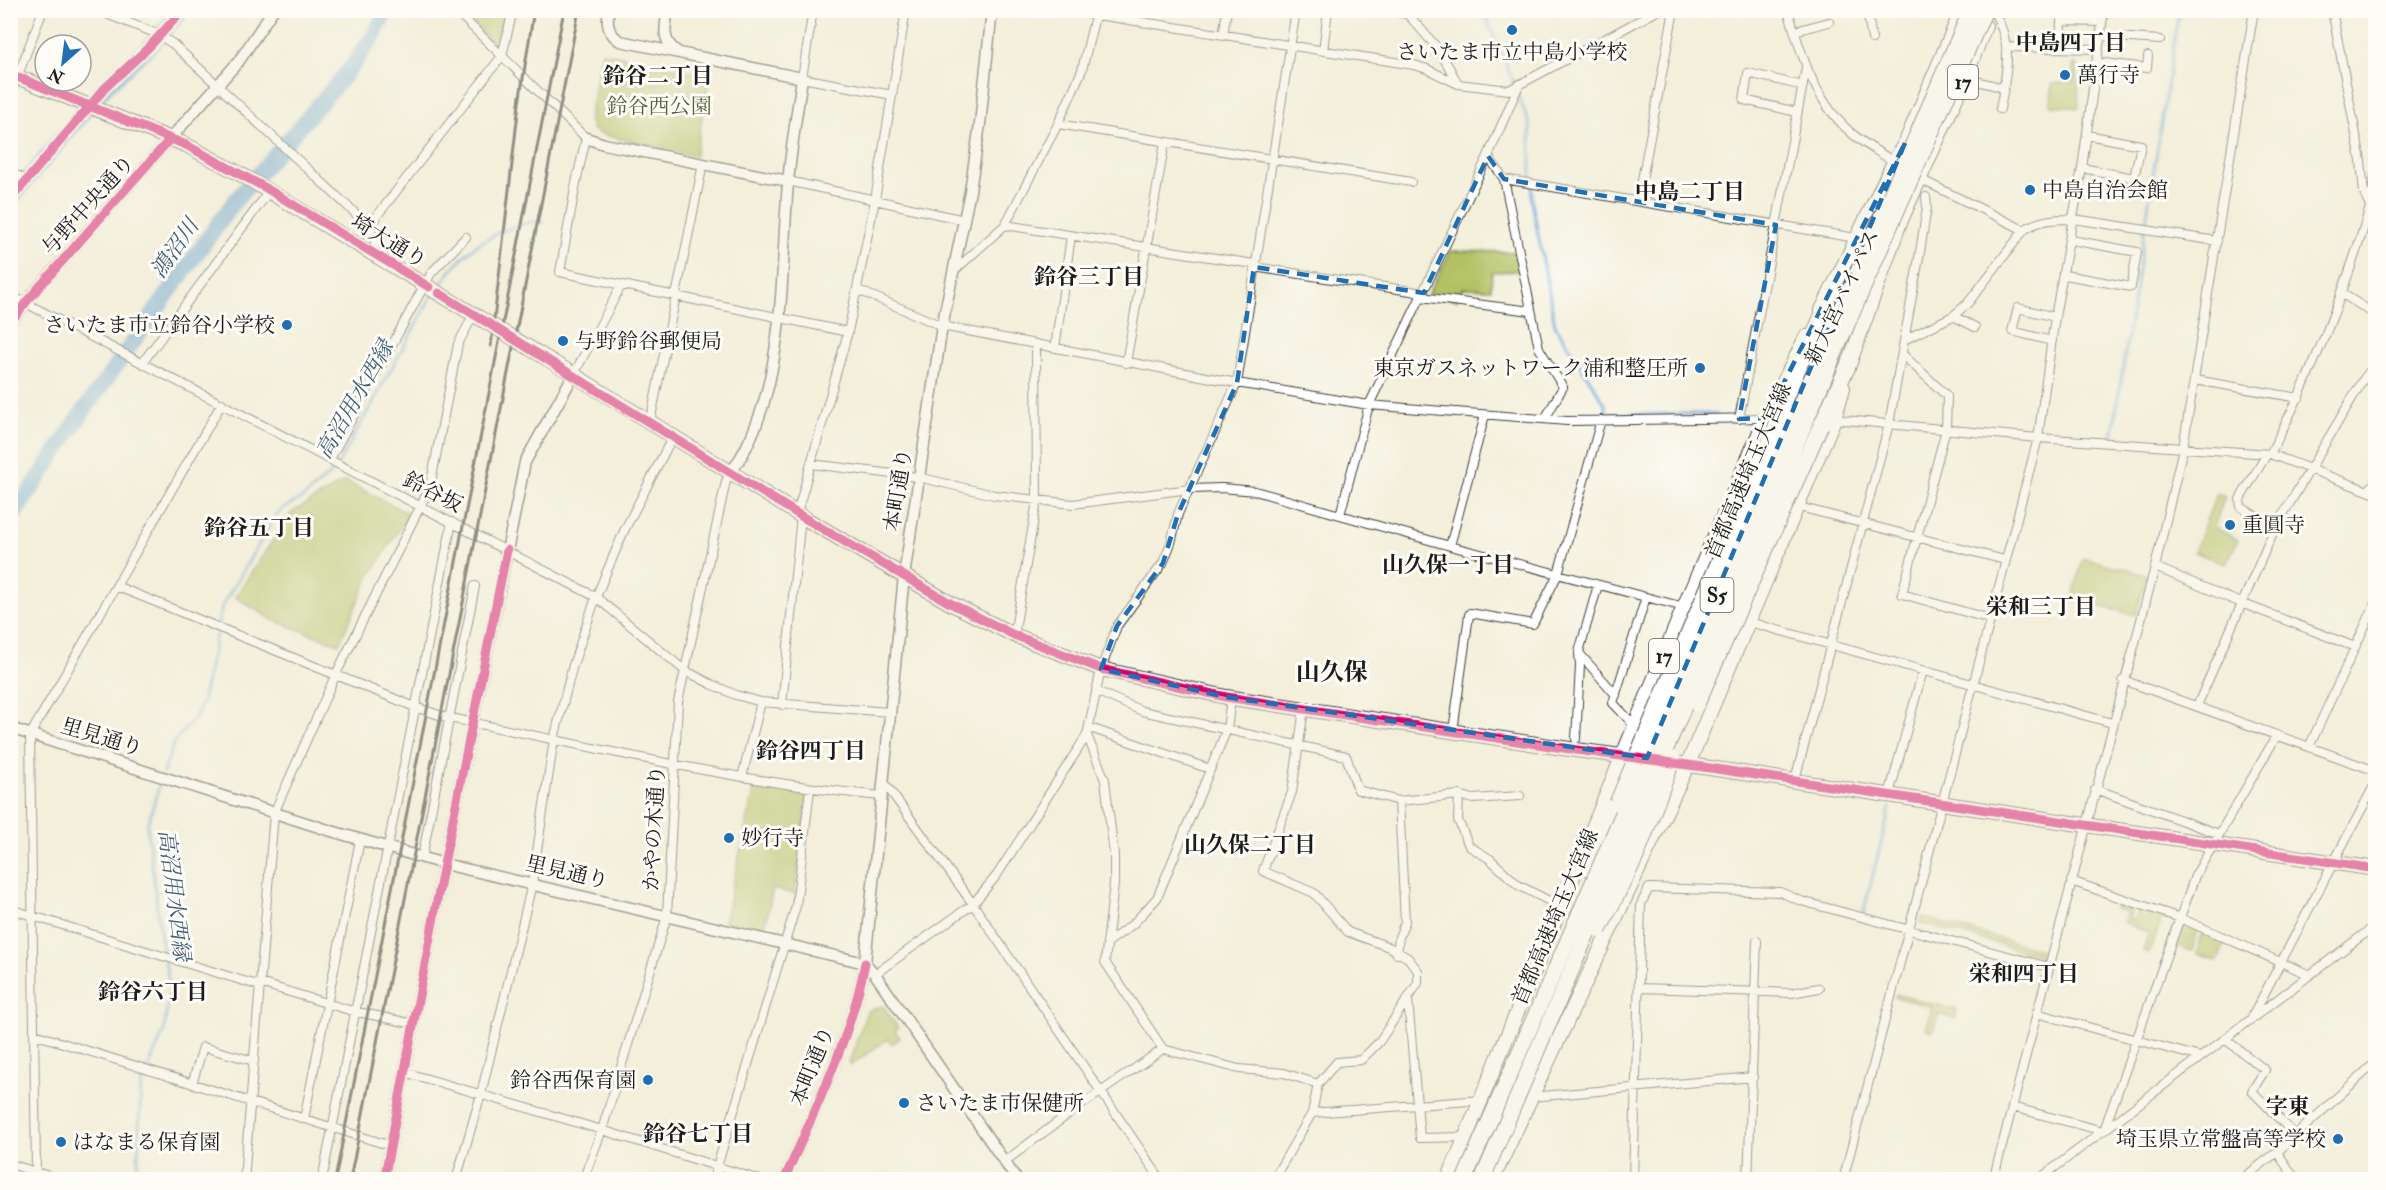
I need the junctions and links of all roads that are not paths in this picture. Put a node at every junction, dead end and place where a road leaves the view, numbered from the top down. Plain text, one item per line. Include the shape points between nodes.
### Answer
1 (42, 10) edge
2 (96, 10) edge
3 (273, 10) edge
4 (455, 10) edge
5 (513, 10) edge
6 (609, 10) edge
7 (668, 10) edge
8 (813, 10) edge
9 (906, 10) edge
10 (992, 10) edge
11 (1066, 10) edge
12 (1227, 10) edge
13 (1296, 10) edge
14 (1328, 10) edge
15 (1382, 10) edge
16 (1659, 10) edge
17 (1674, 10) edge
18 (1788, 10) edge
19 (1867, 10) edge
20 (1962, 10) edge
21 (1971, 10) edge
22 (1984, 10) edge
23 (1993, 10) edge
24 (2104, 10) edge
25 (2136, 10) edge
26 (2254, 10) edge
27 (2332, 10) edge
28 (1406, 12) edge
29 (1096, 13) edge
30 (2159, 13) dead end
31 (1828, 22) dead end
32 (2102, 22) junction
33 (1795, 31) junction
34 (664, 34) junction
35 (1223, 36) junction
36 (2100, 36) junction
37 (1872, 39) dead end
38 (2160, 40) dead end
39 (648, 47) junction
40 (1291, 47) junction
41 (2008, 47) junction
42 (2060, 48) junction
43 (2098, 49) junction
44 (1323, 51) junction
45 (680, 54) junction
46 (502, 56) junction
47 (2148, 56) dead end
48 (2096, 62) junction
49 (1806, 68) junction
50 (14, 75) edge
51 (802, 78) junction
52 (1965, 78) junction
53 (1458, 84) junction
54 (1519, 85) junction
55 (218, 86) junction
56 (1803, 86) junction
57 (2004, 87) junction
58 (892, 95) junction
59 (10, 96) edge
60 (2000, 109) dead end
61 (1797, 112) junction
62 (1058, 124) junction
63 (2086, 135) junction
64 (586, 138) junction
65 (170, 139) junction
66 (1164, 141) junction
67 (1905, 143) junction
68 (1488, 156) junction
69 (1274, 160) junction
70 (1894, 162) junction
71 (703, 164) junction
72 (2082, 168) junction
73 (2376, 169) edge
74 (10, 173) edge
75 (21, 177) dead end
76 (1504, 179) junction
77 (1920, 179) junction
78 (788, 181) junction
79 (1411, 182) dead end
80 (267, 188) junction
81 (1926, 197) dead end
82 (875, 200) junction
83 (1638, 201) junction
84 (2370, 207) junction
85 (2074, 219) junction
86 (964, 220) junction
87 (2366, 220) junction
88 (1900, 222) junction
89 (1005, 225) junction
90 (1776, 225) junction
91 (2376, 225) edge
92 (369, 226) junction
93 (2024, 230) junction
94 (1071, 236) junction
95 (466, 237) dead end
96 (1856, 238) junction
97 (2071, 240) junction
98 (2217, 242) junction
99 (1146, 247) junction
100 (375, 253) junction
101 (1254, 266) junction
102 (954, 271) junction
103 (2065, 274) junction
104 (621, 286) junction
105 (431, 288) junction
106 (858, 290) junction
107 (2341, 293) junction
108 (10, 295) edge
109 (1423, 295) junction
110 (677, 297) junction
111 (27, 301) junction
112 (1828, 301) junction
113 (1531, 311) junction
114 (474, 314) junction
115 (2376, 315) edge
116 (1953, 316) junction
117 (2055, 317) junction
118 (779, 318) junction
119 (10, 323) edge
120 (942, 326) junction
121 (1975, 327) dead end
122 (848, 332) junction
123 (1904, 340) junction
124 (2052, 341) junction
125 (1036, 345) junction
126 (1055, 348) junction
127 (1902, 354) junction
128 (1850, 361) joint
129 (143, 362) junction
130 (1126, 363) junction
131 (2376, 363) edge
132 (574, 374) junction
133 (2195, 380) junction
134 (1237, 383) junction
135 (2299, 398) junction
136 (222, 403) junction
137 (1369, 405) junction
138 (1485, 415) junction
139 (1766, 418) junction
140 (1545, 419) junction
141 (1739, 419) junction
142 (1600, 420) junction
143 (650, 422) junction
144 (1828, 422) junction
145 (1889, 424) junction
146 (1946, 429) junction
147 (673, 436) junction
148 (2038, 438) junction
149 (2184, 448) junction
150 (2268, 454) junction
151 (336, 462) junction
152 (811, 464) junction
153 (2310, 468) junction
154 (732, 471) junction
155 (918, 477) junction
156 (2376, 482) edge
157 (1190, 489) junction
158 (2372, 493) edge
159 (1037, 501) junction
160 (420, 506) junction
161 (1799, 507) junction
162 (799, 515) junction
163 (1341, 515) junction
164 (452, 522) junction
165 (1863, 523) junction
166 (2275, 528) junction
167 (1916, 537) junction
168 (1450, 546) junction
169 (507, 550) junction
170 (2005, 560) junction
171 (2155, 567) junction
172 (1558, 574) junction
173 (904, 576) junction
174 (1598, 585) junction
175 (116, 586) junction
176 (475, 586) dead end
177 (597, 597) junction
178 (1646, 597) junction
179 (2376, 602) edge
180 (2241, 603) junction
181 (1684, 607) junction
182 (1990, 619) junction
183 (1749, 622) junction
184 (1014, 635) junction
185 (1832, 645) junction
186 (2355, 647) junction
187 (1579, 652) junction
188 (1101, 669) junction
189 (684, 670) junction
190 (1923, 670) junction
191 (336, 674) junction
192 (2123, 680) junction
193 (1972, 684) junction
194 (1096, 691) junction
195 (1616, 695) junction
196 (1231, 698) junction
197 (761, 702) junction
198 (782, 705) junction
199 (2197, 706) junction
200 (414, 707) junction
201 (1304, 709) junction
202 (889, 712) junction
203 (449, 718) junction
204 (472, 723) junction
205 (2112, 723) junction
206 (1636, 727) junction
207 (10, 729) edge
208 (1227, 729) junction
209 (1453, 731) junction
210 (1088, 732) junction
211 (30, 735) junction
212 (2277, 735) junction
213 (554, 739) junction
214 (1576, 739) dead end
215 (1299, 745) junction
216 (2309, 747) junction
217 (1625, 755) junction
218 (676, 764) junction
219 (1688, 764) junction
220 (1210, 769) junction
221 (2376, 771) edge
222 (742, 777) junction
223 (1795, 780) junction
224 (883, 781) junction
225 (2376, 782) edge
226 (810, 789) junction
227 (2095, 789) junction
228 (1459, 795) junction
229 (1889, 795) junction
230 (881, 796) junction
231 (1520, 796) dead end
232 (1399, 801) junction
233 (1941, 804) junction
234 (274, 813) junction
235 (2086, 826) junction
236 (360, 840) junction
237 (2216, 840) junction
238 (387, 848) junction
239 (422, 858) junction
240 (2332, 862) junction
241 (444, 864) junction
242 (2376, 869) edge
243 (2072, 881) junction
244 (532, 885) junction
245 (973, 904) junction
246 (1561, 907) junction
247 (10, 909) edge
248 (667, 915) junction
249 (32, 916) junction
250 (2180, 918) junction
251 (2376, 925) edge
252 (1574, 927) junction
253 (1909, 929) junction
254 (1757, 941) dead end
255 (1107, 943) junction
256 (786, 944) junction
257 (1397, 954) junction
258 (2280, 960) junction
259 (865, 963) junction
260 (2049, 967) junction
261 (875, 974) junction
262 (2310, 975) junction
263 (260, 985) junction
264 (1640, 988) junction
265 (1819, 988) dead end
266 (1756, 992) junction
267 (1408, 999) junction
268 (328, 1003) junction
269 (355, 1011) junction
270 (2036, 1014) junction
271 (2251, 1019) junction
272 (414, 1024) junction
273 (34, 1034) junction
274 (2225, 1038) junction
275 (2135, 1040) junction
276 (1163, 1049) junction
277 (2200, 1057) junction
278 (254, 1061) junction
279 (2376, 1062) edge
280 (404, 1072) junction
281 (1753, 1077) junction
282 (192, 1084) junction
283 (1318, 1084) junction
284 (1635, 1086) junction
285 (1102, 1092) junction
286 (481, 1094) junction
287 (1531, 1097) junction
288 (1482, 1100) junction
289 (251, 1102) junction
290 (1417, 1104) junction
291 (2012, 1107) junction
292 (1312, 1113) junction
293 (304, 1119) junction
294 (333, 1127) junction
295 (602, 1130) junction
296 (2103, 1130) junction
297 (2295, 1135) junction
298 (1466, 1137) junction
299 (391, 1146) junction
300 (2277, 1152) junction
301 (1004, 1162) junction
302 (10, 1164) edge
303 (718, 1165) junction
304 (36, 1172) junction
305 (62, 1179) edge
306 (244, 1179) edge
307 (322, 1179) edge
308 (384, 1179) edge
309 (456, 1179) edge
310 (583, 1179) edge
311 (713, 1179) edge
312 (760, 1179) edge
313 (784, 1179) edge
314 (1017, 1179) edge
315 (1161, 1179) edge
316 (1274, 1179) edge
317 (1448, 1179) edge
318 (1462, 1179) edge
319 (1486, 1179) edge
320 (1633, 1179) edge
321 (1748, 1179) edge
322 (1843, 1179) edge
323 (1993, 1179) edge
324 (2038, 1179) edge
325 (2241, 1179) edge
326 (2296, 1179) edge

1 - 50 street
2 - 55 street via 160,35
3 - 55 street, 与野中央通り
4 - 46 street
5 - 46 street
6 - 39 street via 608,26 615,38
7 - 34 street
8 - 51 street
9 - 58 street
10 - 86 street, 本町通り via 980,124
11 - 29 street
12 - 35 street
13 - 40 street
14 - 44 street
15 - 28 street
16 - 54 street
17 - 83 street
18 - 33 street
19 - 37 street
20 - 67 highway, 新大宮バイパス / 17
21 - 252 highway, 首都高速埼玉大宮線 / S5, bridge
22 - 319 highway, 首都高速埼玉大宮線 / S5, bridge
23 - 41 street
23 - 52 highway, 新大宮バイパス / 17
24 - 32 street
25 - 30 street
26 - 98 street
27 - 84 street via 2364,193
28 - 53 street via 1440,51
29 - 35 street
29 - 62 street via 1082,70
31 - 33 street
32 - 36 street
32 - 42 street via 2061,21
33 - 49 street
34 - 39 street
34 - 45 street
35 - 40 street
36 - 38 street
36 - 43 street
39 - 45 street
40 - 44 street
40 - 69 street
41 - 42 street
41 - 57 street
42 - 43 street
43 - 48 street
44 - 53 street via 1414,65
45 - 51 street
46 - 64 street
46 - 92 street
47 - 48 street via 2147,68
48 - 63 street
49 - 56 street
49 - 70 street via 1826,106 1854,136
50 - 59 street
50 - 65 highway, 埼大通り
51 - 58 street
51 - 78 street
52 - 57 street
52 - 77 highway, 新大宮バイパス / 17
53 - 54 street via 1509,90
54 - 68 street
55 - 65 street, 与野中央通り
55 - 92 street
56 - 61 street
56 - 61 street via 1748,73 1744,100
57 - 60 street
58 - 82 street
61 - 90 street
62 - 66 street
62 - 89 street
63 - 72 street
63 - 72 street via 2141,145 2134,177
64 - 71 street
64 - 104 street via 560,272
65 - 80 highway, 埼大通り
65 - 111 street, 与野中央通り
66 - 69 street
66 - 99 street
67 - 70 highway, 17
67 - 88 highway, 新大宮バイパス / 17 via 1666,732
68 - 76 street
68 - 109 street
69 - 79 street
69 - 101 street
70 - 96 highway, 17
71 - 78 street
71 - 110 street
72 - 85 street
73 - 84 street
74 - 75 street
76 - 83 street
76 - 113 street
77 - 88 highway, 新大宮バイパス / 17
77 - 93 street
78 - 82 street
78 - 118 street
80 - 100 highway, 埼大通り
80 - 129 street
81 - 123 street
82 - 86 street
82 - 106 street
83 - 90 street
84 - 87 street
85 - 93 street via 2052,219
85 - 97 street
85 - 98 street
86 - 102 street, 本町通り
87 - 91 street
87 - 107 street
88 - 128 highway, 17
89 - 94 street
89 - 102 street
90 - 96 street
90 - 141 street
92 - 100 street via 375,239
93 - 116 street via 1968,303
94 - 99 street
94 - 126 street
95 - 105 street via 432,272
96 - 112 highway, 17
97 - 103 street
97 - 103 street via 2138,252 2131,287
98 - 133 street
99 - 101 street
99 - 130 street
100 - 105 highway, 埼大通り
101 - 109 street
101 - 134 street
102 - 120 street, 本町通り
103 - 117 street
104 - 110 street
104 - 132 street
105 - 114 highway, 埼大通り
105 - 151 street
106 - 120 street
106 - 122 street
107 - 115 street
107 - 135 street
108 - 111 street, 鈴谷坂
109 - 113 street
109 - 137 street
110 - 118 street
110 - 143 street
111 - 119 street, 与野中央通り
111 - 129 street, 鈴谷坂
112 - 139 highway, 17 via 1806,336
112 - 252 highway, bridge via 1634,759 1581,898
113 - 140 street via 1539,348 1563,387
114 - 132 highway, 埼大通り
114 - 160 street via 458,344 430,487
116 - 121 street
116 - 123 street
117 - 124 street
117 - 124 street via 2018,308 2012,331
118 - 122 street
118 - 154 street via 762,406 754,432
120 - 125 street
120 - 155 street, 本町通り
122 - 152 street
123 - 127 street
124 - 148 street
125 - 126 street
125 - 159 street
126 - 130 street
127 - 145 street
127 - 146 street via 1947,396
128 - 144 highway
129 - 136 street, 鈴谷坂
130 - 134 street
131 - 153 street
132 - 143 highway, 埼大通り
132 - 169 street via 525,462
133 - 135 street
133 - 149 street
134 - 137 street
134 - 157 street
135 - 150 street
136 - 151 street, 鈴谷坂
136 - 175 street
137 - 138 street
137 - 163 street
138 - 140 street
138 - 168 street
139 - 141 street
139 - 181 highway, 17
140 - 142 street
141 - 142 street
142 - 172 street
143 - 147 highway, 埼大通り
144 - 145 street
144 - 161 highway
144 - 319 highway, bridge via 1678,746 1636,857
145 - 146 street
145 - 165 street
146 - 148 street
146 - 167 street
147 - 154 highway, 埼大通り
147 - 177 street via 624,531
148 - 149 street
148 - 170 street
149 - 150 street
149 - 171 street
150 - 153 street
150 - 166 street via 2240,499 2241,507
151 - 160 street, 鈴谷坂
152 - 155 street
152 - 162 street
153 - 158 street
153 - 166 street
154 - 162 highway, 埼大通り
154 - 189 street, かやの木通り via 726,481
155 - 159 street
155 - 173 street, 本町通り
156 - 158 street
157 - 159 street via 1073,504
157 - 163 street via 1255,491
157 - 188 street via 1163,563 1117,626
159 - 184 street
160 - 164 street, 鈴谷坂
160 - 191 street
161 - 165 street
161 - 183 highway
162 - 173 highway, 埼大通り
162 - 198 street
163 - 168 street
164 - 169 street, 鈴谷坂
164 - 200 street
165 - 167 street
165 - 185 street
166 - 180 street
167 - 170 street
167 - 182 street via 1902,594
168 - 172 street
169 - 177 street, 鈴谷坂
169 - 204 street
170 - 182 street
171 - 180 street
171 - 192 street
172 - 174 street
172 - 209 street via 1531,625 1470,613
173 - 184 highway, 埼大通り
173 - 202 street, 本町通り
174 - 178 street
174 - 187 street
175 - 191 street
175 - 211 street
176 - 203 street
177 - 189 street, 鈴谷坂
177 - 213 street via 573,665
178 - 181 street
178 - 195 street
179 - 186 street
180 - 186 street
180 - 199 street
181 - 206 highway, 17
182 - 193 street
183 - 185 street
183 - 219 highway
184 - 188 highway, 埼大通り
185 - 190 street
185 - 223 street
186 - 216 street
187 - 195 street
187 - 214 street
188 - 194 street
188 - 196 highway, 埼大通り
189 - 197 street, 鈴谷坂 via 736,695
189 - 218 street, かやの木通り via 678,702
190 - 193 street
190 - 229 street
191 - 200 street
191 - 234 street
192 - 199 street
192 - 205 street
193 - 205 street
193 - 233 street
194 - 208 street via 1142,711
194 - 210 street
195 - 206 street via 1613,703
196 - 201 highway, 埼大通り
196 - 208 street
197 - 198 street, 鈴谷坂
197 - 222 street
198 - 202 street, 鈴谷坂
199 - 212 street
200 - 203 street
200 - 238 street
201 - 209 highway, 埼大通り
201 - 215 street
202 - 224 street, 本町通り
203 - 204 street
203 - 239 street
204 - 213 street
204 - 241 street
205 - 227 street
206 - 217 highway, 17
207 - 211 street, 里見通り
208 - 215 street
208 - 220 street
209 - 217 highway, 埼大通り
210 - 220 street
210 - 245 street via 997,875
210 - 255 street via 1105,780 1114,855
211 - 234 street, 里見通り
211 - 249 street
212 - 216 street
212 - 237 street
213 - 218 street
213 - 244 street
215 - 232 street via 1346,756 1358,790
215 - 257 street via 1292,792 1263,871 1314,893 1348,932 1389,947
216 - 221 street
217 - 219 highway, 埼大通り
217 - 246 highway, 17
218 - 222 street
218 - 248 street, かやの木通り
219 - 223 highway, 埼大通り
219 - 287 highway
220 - 255 street via 1157,898 1133,924
222 - 226 street
223 - 229 highway, 埼大通り
224 - 230 street, 本町通り
224 - 245 street
225 - 240 street
226 - 230 street
226 - 256 street via 796,906
227 - 235 street
227 - 237 street
228 - 231 street via 1473,799
228 - 232 street
228 - 246 street via 1458,820 1469,846 1518,885
229 - 233 highway, 埼大通り
230 - 259 street, 本町通り
232 - 257 street via 1405,922
233 - 235 highway, 埼大通り
233 - 253 street
234 - 236 street, 里見通り
234 - 263 street
235 - 237 highway, 埼大通り
235 - 243 street
236 - 238 street, 里見通り
236 - 268 street
237 - 240 highway, 埼大通り
237 - 250 street via 2195,876
238 - 239 street, 里見通り
238 - 269 street
239 - 241 street, 里見通り
240 - 242 highway, 埼大通り
240 - 258 street
241 - 244 street, 里見通り
241 - 272 street
243 - 250 street
243 - 260 street
244 - 248 street, 里見通り
244 - 286 street
245 - 261 street
245 - 285 street
246 - 288 highway, 17
247 - 249 street
248 - 256 street, 里見通り
248 - 295 street, かやの木通り
249 - 263 street
249 - 273 street
250 - 258 street
250 - 275 street
251 - 262 street
252 - 318 highway, 首都高速埼玉大宮線 / S5, bridge
253 - 260 street
253 - 264 street via 1780,892 1649,888 1641,904
253 - 322 street
254 - 266 street
255 - 276 street via 1105,962
256 - 259 street, 里見通り
256 - 303 street
257 - 267 street via 1408,958 1418,971 1418,983
258 - 262 street
258 - 271 street
259 - 261 street
259 - 313 street, 本町通り via 847,1029
260 - 270 street
261 - 301 street
262 - 271 street
263 - 268 street
263 - 278 street
264 - 266 street
264 - 284 street
265 - 266 street via 1791,993
266 - 281 street
267 - 283 street via 1379,1042 1361,1060 1337,1062
267 - 290 street
268 - 269 street
268 - 293 street
269 - 272 street
269 - 294 street
270 - 275 street
270 - 291 street
271 - 274 street
272 - 280 street
273 - 282 street
273 - 304 street
274 - 277 street
274 - 297 street via 2265,1070 2252,1091
275 - 277 street
275 - 296 street
276 - 283 street via 1239,1069 1284,1073
276 - 285 street
277 - 296 street
278 - 282 street via 203,1047
278 - 289 street
279 - 297 street
280 - 286 street
280 - 299 street
281 - 284 street
281 - 321 street
282 - 289 street
283 - 292 street
284 - 287 street
284 - 320 street
285 - 301 street
285 - 315 street
286 - 295 street
286 - 309 street
287 - 319 highway
288 - 290 street
288 - 298 highway, 17
289 - 293 street
289 - 306 street
290 - 292 street
290 - 298 street via 1420,1138
291 - 296 street
291 - 323 street
292 - 316 street
293 - 294 street
294 - 299 street
294 - 307 street
295 - 303 street
295 - 310 street, かやの木通り
296 - 324 street
297 - 300 street
298 - 317 highway, 17
299 - 308 street
300 - 325 street
300 - 326 street
301 - 314 street
302 - 304 street
303 - 311 street
303 - 312 street
304 - 305 street
318 - 319 highway via 1644,782 1554,999

